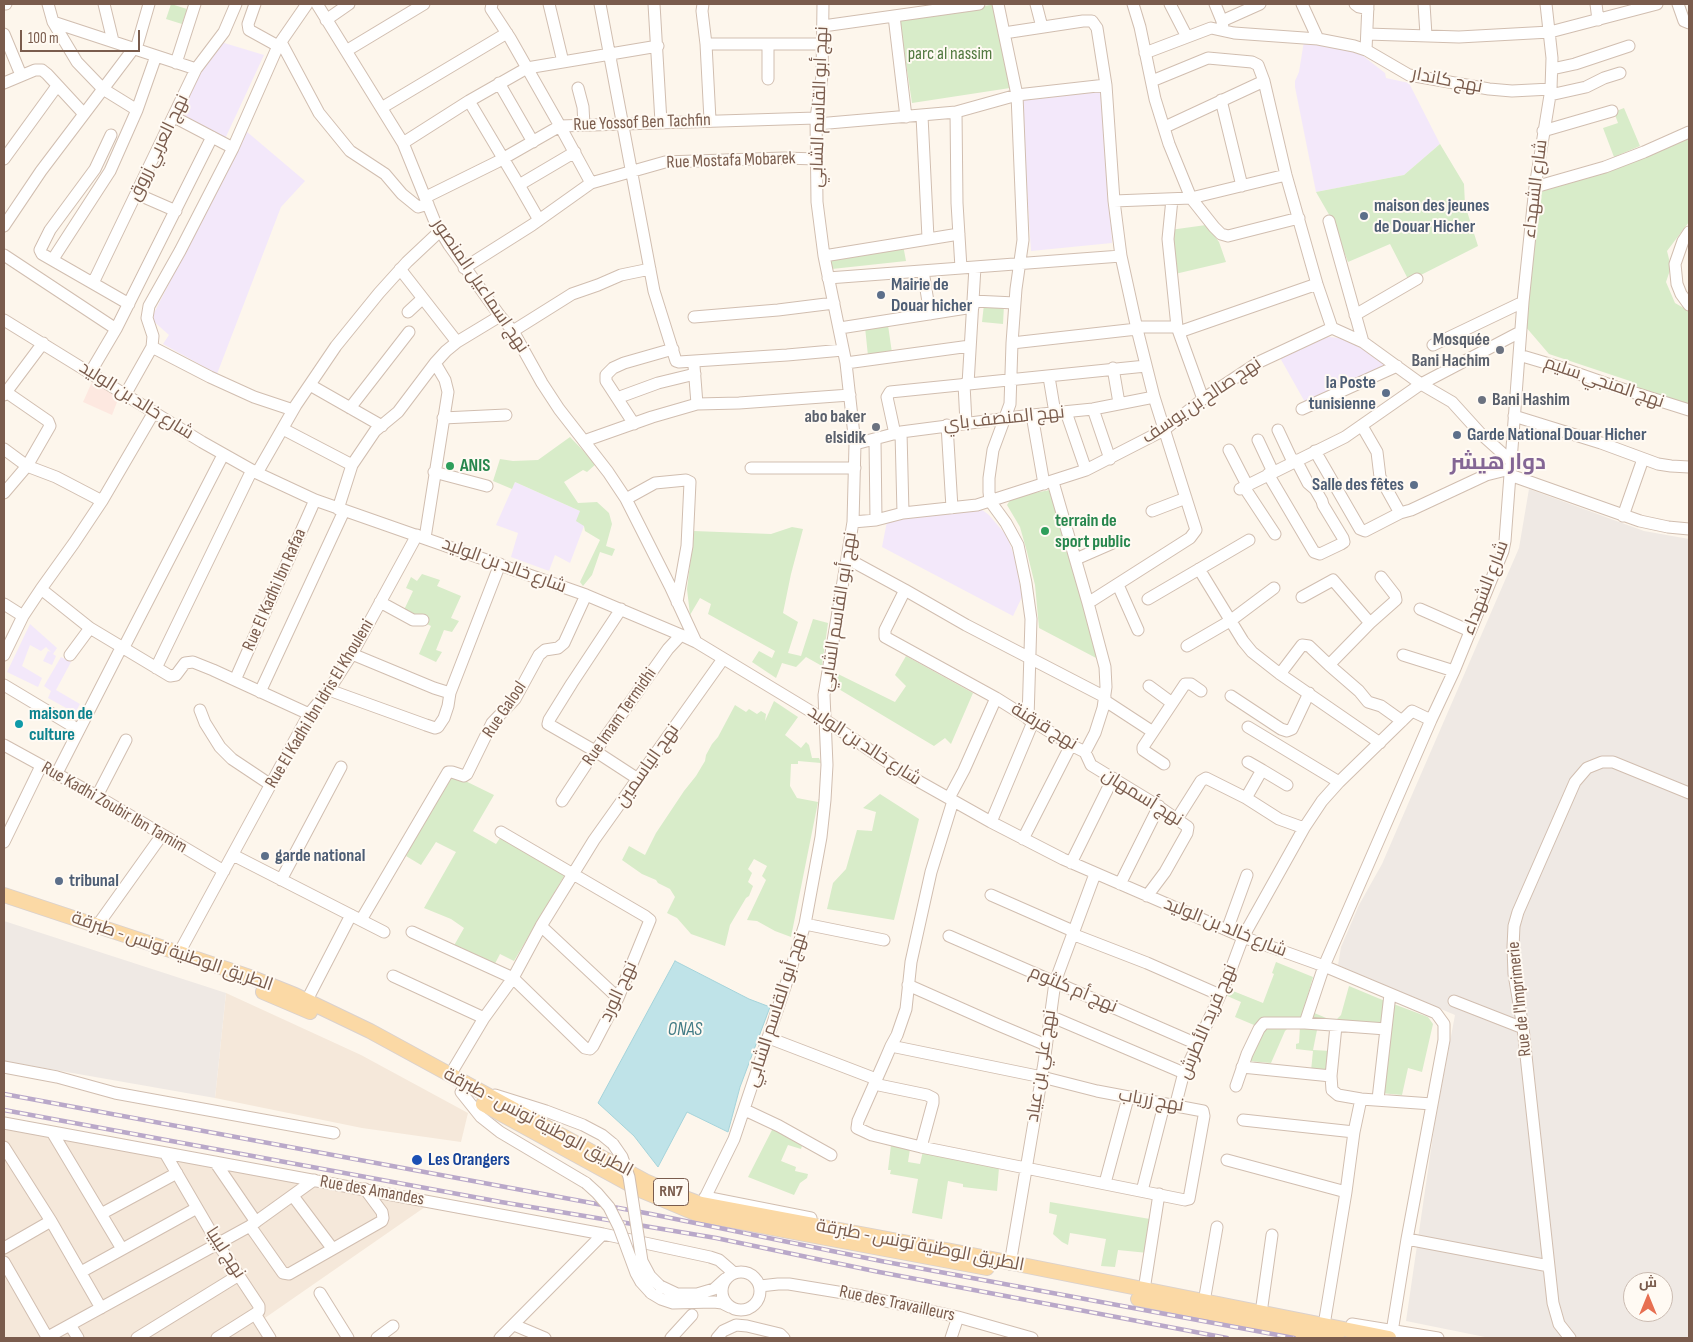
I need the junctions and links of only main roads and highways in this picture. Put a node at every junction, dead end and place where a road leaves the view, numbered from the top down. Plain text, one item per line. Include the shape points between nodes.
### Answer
1 (4, 895) edge
2 (4, 905) edge
3 (468, 1090) junction
4 (701, 1205) junction
5 (1390, 1336) edge
6 (1338, 1338) edge

1 - 3 main road, الطريق الوطنية تونس - طبرقة / RN7 via 250,977 307,1000 450,1075
2 - 3 main road, الطريق الوطنية تونس - طبرقة / RN7 via 247,986 332,1022
3 - 4 main road, الطريق الوطنية تونس - طبرقة / RN7 via 645,1181
4 - 5 main road, الطريق الوطنية تونس - طبرقة / RN7 via 1011,1261
4 - 6 main road, الطريق الوطنية تونس - طبرقة / RN7 via 962,1263

